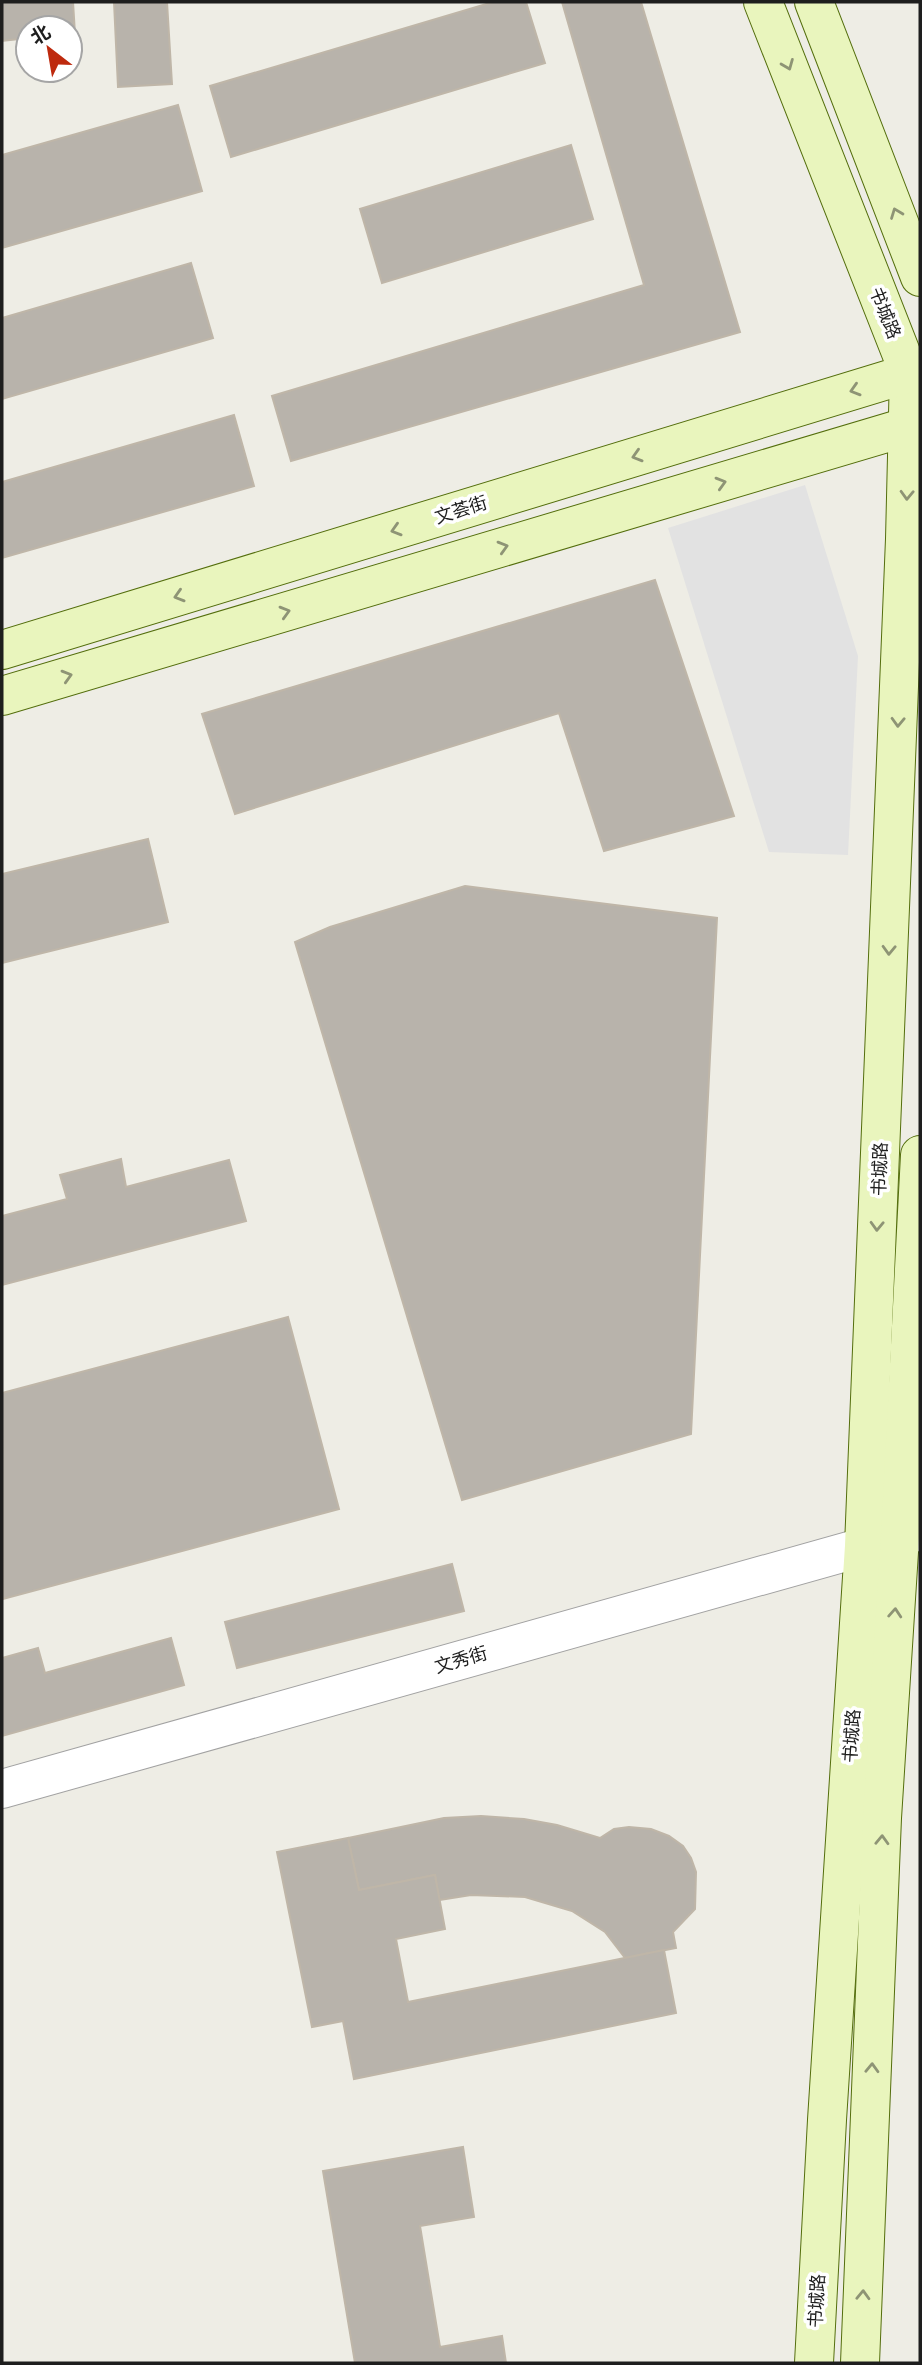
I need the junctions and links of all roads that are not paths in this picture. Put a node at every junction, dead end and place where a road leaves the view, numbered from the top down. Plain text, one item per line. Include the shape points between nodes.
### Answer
1 (763, 2) edge
2 (814, 2) edge
3 (920, 277) edge
4 (915, 372) edge
5 (915, 425) edge
6 (2, 650) edge
7 (2, 696) edge
8 (920, 1155) edge
9 (910, 1533) edge
10 (864, 1546) junction
11 (2, 1789) edge
12 (814, 2363) edge
13 (860, 2363) edge

1 -> 4 main road, 书城路
3 -> 2 main road
4 - 5 main road, 书城路
4 -> 6 main road, 文荟街
7 -> 5 main road
5 -> 10 main road, 书城路
8 - 9 main road, 书城路
9 - 10 street, 文秀街
13 -> 9 main road, 书城路 via 883,1818
10 - 11 street, 文秀街
10 - 12 main road, 书城路

